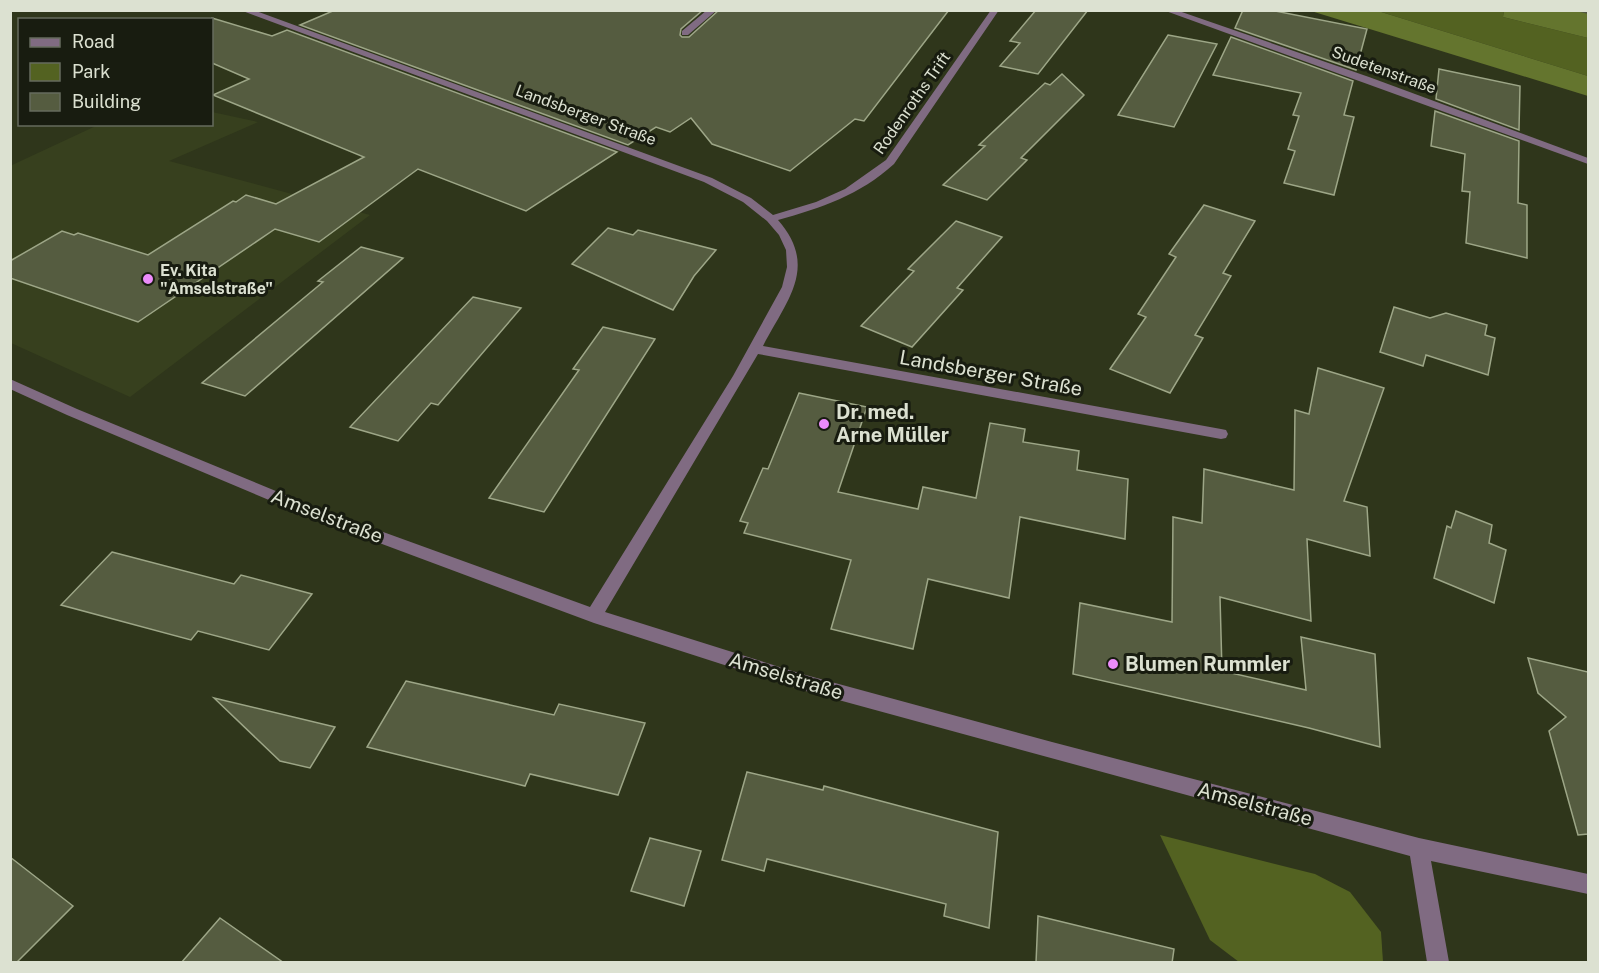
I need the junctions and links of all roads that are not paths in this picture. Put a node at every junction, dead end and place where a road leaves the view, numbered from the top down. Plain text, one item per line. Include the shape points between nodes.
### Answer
1 (244, 10) edge
2 (713, 10) edge
3 (994, 10) edge
4 (1167, 10) edge
5 (685, 33) dead end
6 (1588, 161) edge
7 (771, 219) junction
8 (755, 350) junction
9 (10, 383) edge
10 (1221, 434) dead end
11 (594, 616) junction
12 (1419, 848) junction
13 (1588, 884) edge
14 (1438, 963) edge

1 - 7 street, Landsberger Straße via 661,161 747,200
2 - 5 street
3 - 7 street, Rodenroths Trift via 890,162 875,177 844,195
4 - 6 street, Sudetenstraße
7 - 8 street, Landsberger Straße via 792,250 793,267 788,287
8 - 10 street, Landsberger Straße
8 - 11 street, Landsberger Straße
9 - 11 street, Amselstraße via 312,512
11 - 12 street, Amselstraße via 802,682
12 - 13 street, Amselstraße
12 - 14 street

